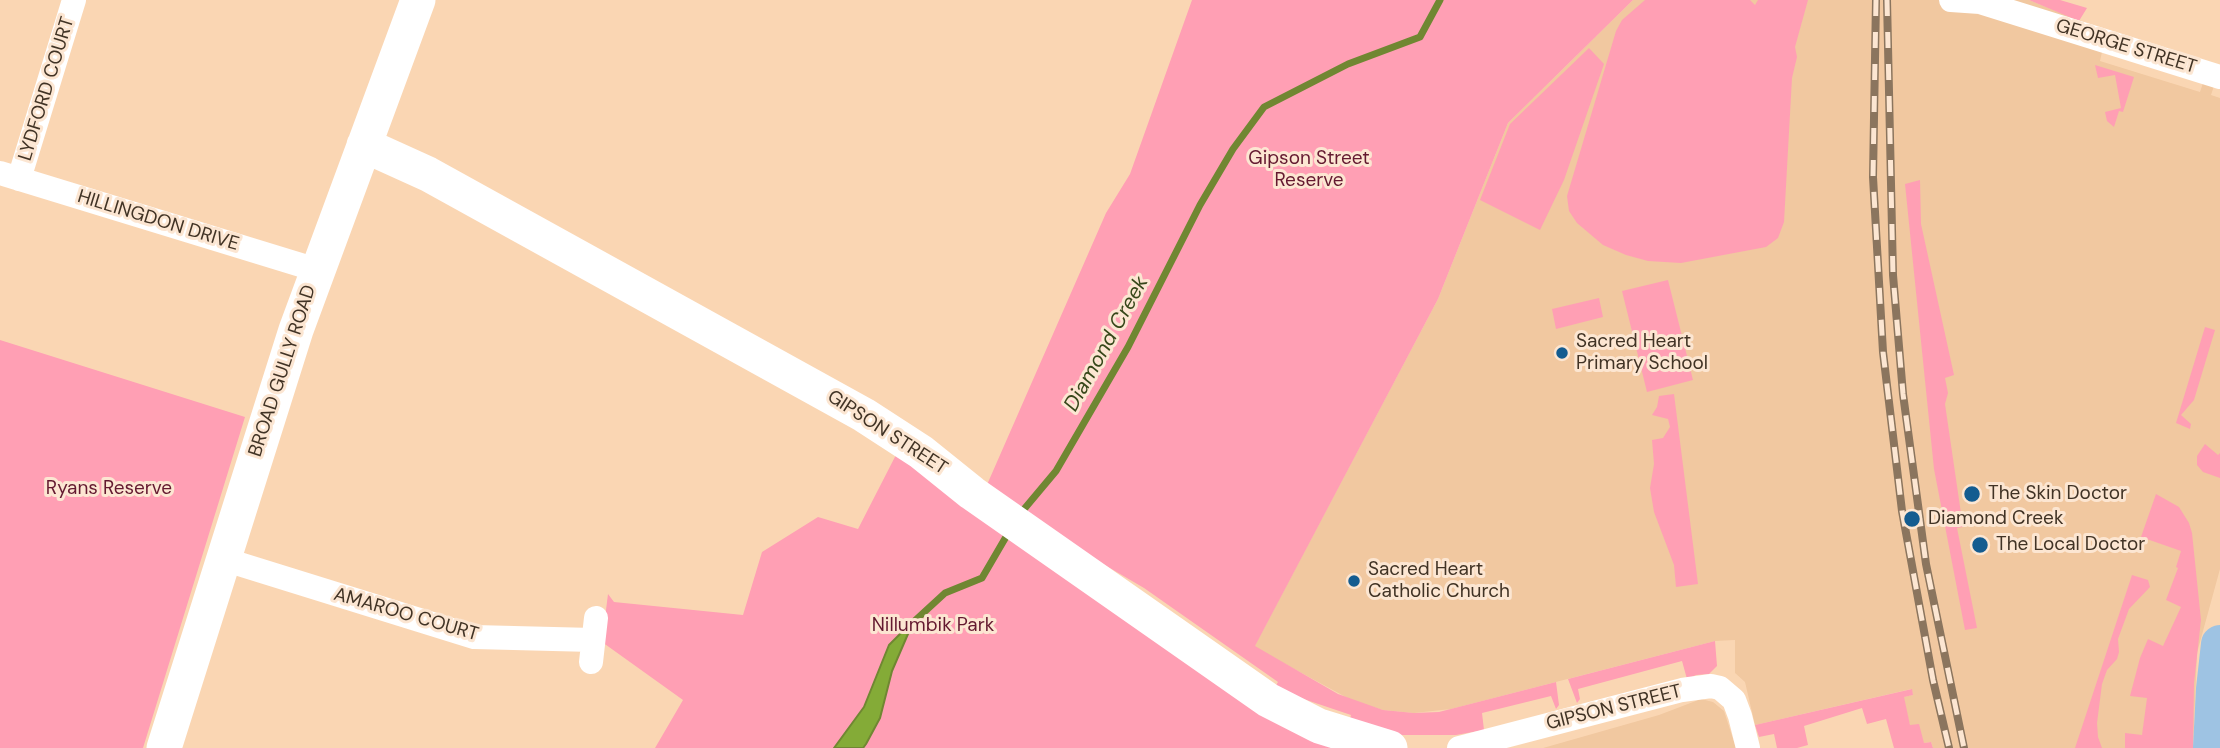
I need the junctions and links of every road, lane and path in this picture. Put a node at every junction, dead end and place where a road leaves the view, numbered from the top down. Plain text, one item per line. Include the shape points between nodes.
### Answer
1 (74, 0) edge
2 (418, 0) edge
3 (1951, 0) edge
4 (2220, 77) edge
5 (364, 145) junction
6 (10, 176) edge
7 (317, 270) junction
8 (223, 559) junction
9 (593, 640) dead end
10 (2220, 644) edge
11 (163, 748) edge
12 (1390, 748) edge
13 (1459, 748) edge
14 (1748, 748) edge
15 (2213, 748) edge

1 - 6 street, LYDFORD COURT
2 - 5 street, BROAD GULLY ROAD
3 - 4 street, GEORGE STREET via 1980,2
5 - 7 street, BROAD GULLY ROAD
5 - 12 street, GIPSON STREET via 428,174 854,409 1276,705 1339,733
6 - 7 street, HILLINGDON DRIVE
7 - 8 street, BROAD GULLY ROAD
8 - 9 street, AMAROO COURT via 474,637
8 - 11 street, BROAD GULLY ROAD
10 - 15 main road
13 - 14 street, GIPSON STREET via 1711,686 1728,694 1738,709

